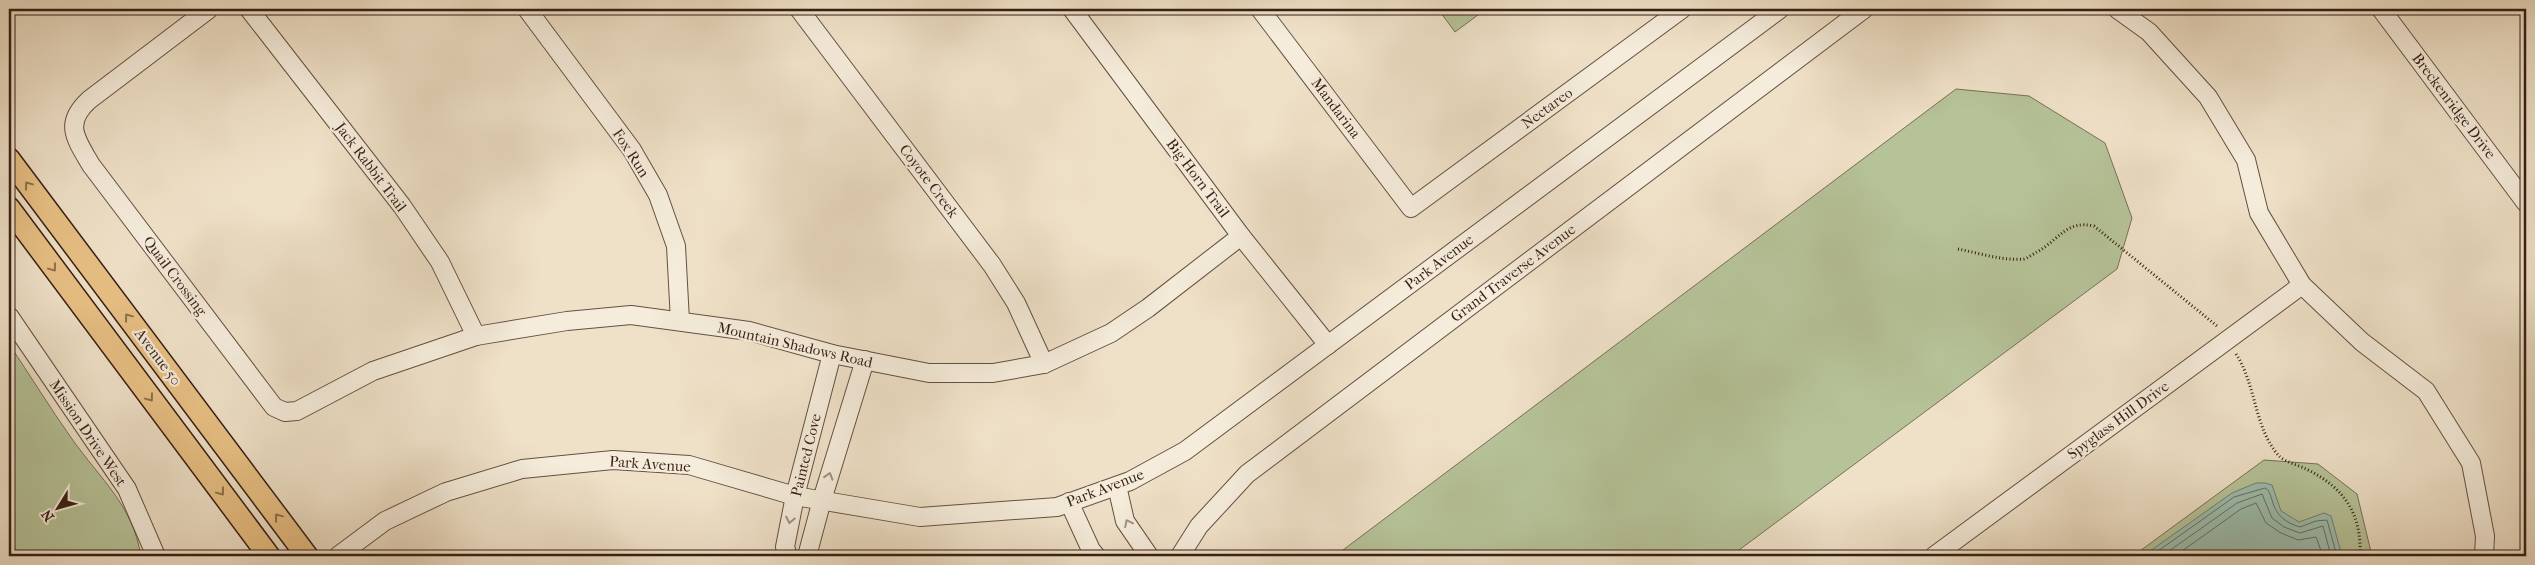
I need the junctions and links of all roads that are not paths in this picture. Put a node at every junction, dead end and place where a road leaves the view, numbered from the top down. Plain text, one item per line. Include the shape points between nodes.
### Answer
1 (209, 9) edge
2 (250, 9) edge
3 (527, 9) edge
4 (799, 9) edge
5 (1072, 9) edge
6 (1260, 9) edge
7 (1682, 9) edge
8 (1780, 9) edge
9 (1864, 9) edge
10 (2117, 9) edge
11 (2381, 9) edge
12 (9, 158) edge
13 (2526, 203) edge
14 (9, 208) edge
15 (1412, 208) joint
16 (1242, 236) junction
17 (2302, 285) junction
18 (9, 316) edge
19 (680, 321) junction
20 (476, 336) junction
21 (1328, 345) junction
22 (832, 354) junction
23 (864, 360) junction
24 (1044, 364) junction
25 (297, 411) joint
26 (1117, 486) junction
27 (795, 496) junction
28 (822, 500) junction
29 (1069, 502) junction
30 (156, 556) edge
31 (269, 556) edge
32 (307, 556) edge
33 (338, 556) edge
34 (788, 556) edge
35 (807, 556) edge
36 (1096, 556) edge
37 (1149, 556) edge
38 (1180, 556) edge
39 (1934, 556) edge
40 (2484, 556) edge

1 - 25 street, Quail Crossing via 89,100 73,121 74,134 91,165 274,407 285,412
2 - 20 street, Jack Rabbit Trail via 402,206 440,262
3 - 19 street, Fox Run via 632,150 658,195 676,246
4 - 24 street, Coyote Creek via 992,265 1016,303
5 - 16 street, Big Horn Trail
6 - 15 street, Mandarina
7 - 15 street, Nectareo
8 - 21 street, Park Avenue
9 - 38 street, Grand Traverse Avenue via 1247,474 1199,526
10 - 17 street via 2149,32 2208,97 2246,160 2259,213
11 - 13 street, Breckenridge Drive
32 -> 12 main road, Avenue 50
14 -> 31 main road, Avenue 50
16 - 21 street, Big Horn Trail
16 - 24 street, Mountain Shadows Road via 1111,333
17 - 39 street, Spyglass Hill Drive
17 - 40 street via 2362,342 2426,391 2471,463 2485,536
18 - 30 street, Mission Drive West via 127,490
19 - 20 street, Mountain Shadows Road via 631,315 567,321
19 - 22 street, Mountain Shadows Road via 749,331
20 - 25 street, Mountain Shadows Road via 373,371
21 - 26 street, Park Avenue via 1185,451
22 - 23 street, Mountain Shadows Road
22 - 27 street, Painted Cove
23 - 24 street, Mountain Shadows Road via 929,373 994,373
28 -> 23 street, Painted Cove
26 - 29 street, Park Avenue
37 -> 26 street via 1125,521
27 - 28 street, Park Avenue
27 - 33 street, Park Avenue via 690,465 614,460 522,469 446,492 385,521
27 -> 34 street, Painted Cove via 785,547
28 - 29 street, Park Avenue via 920,517 1056,507
28 - 35 street, Painted Cove
29 - 36 street

